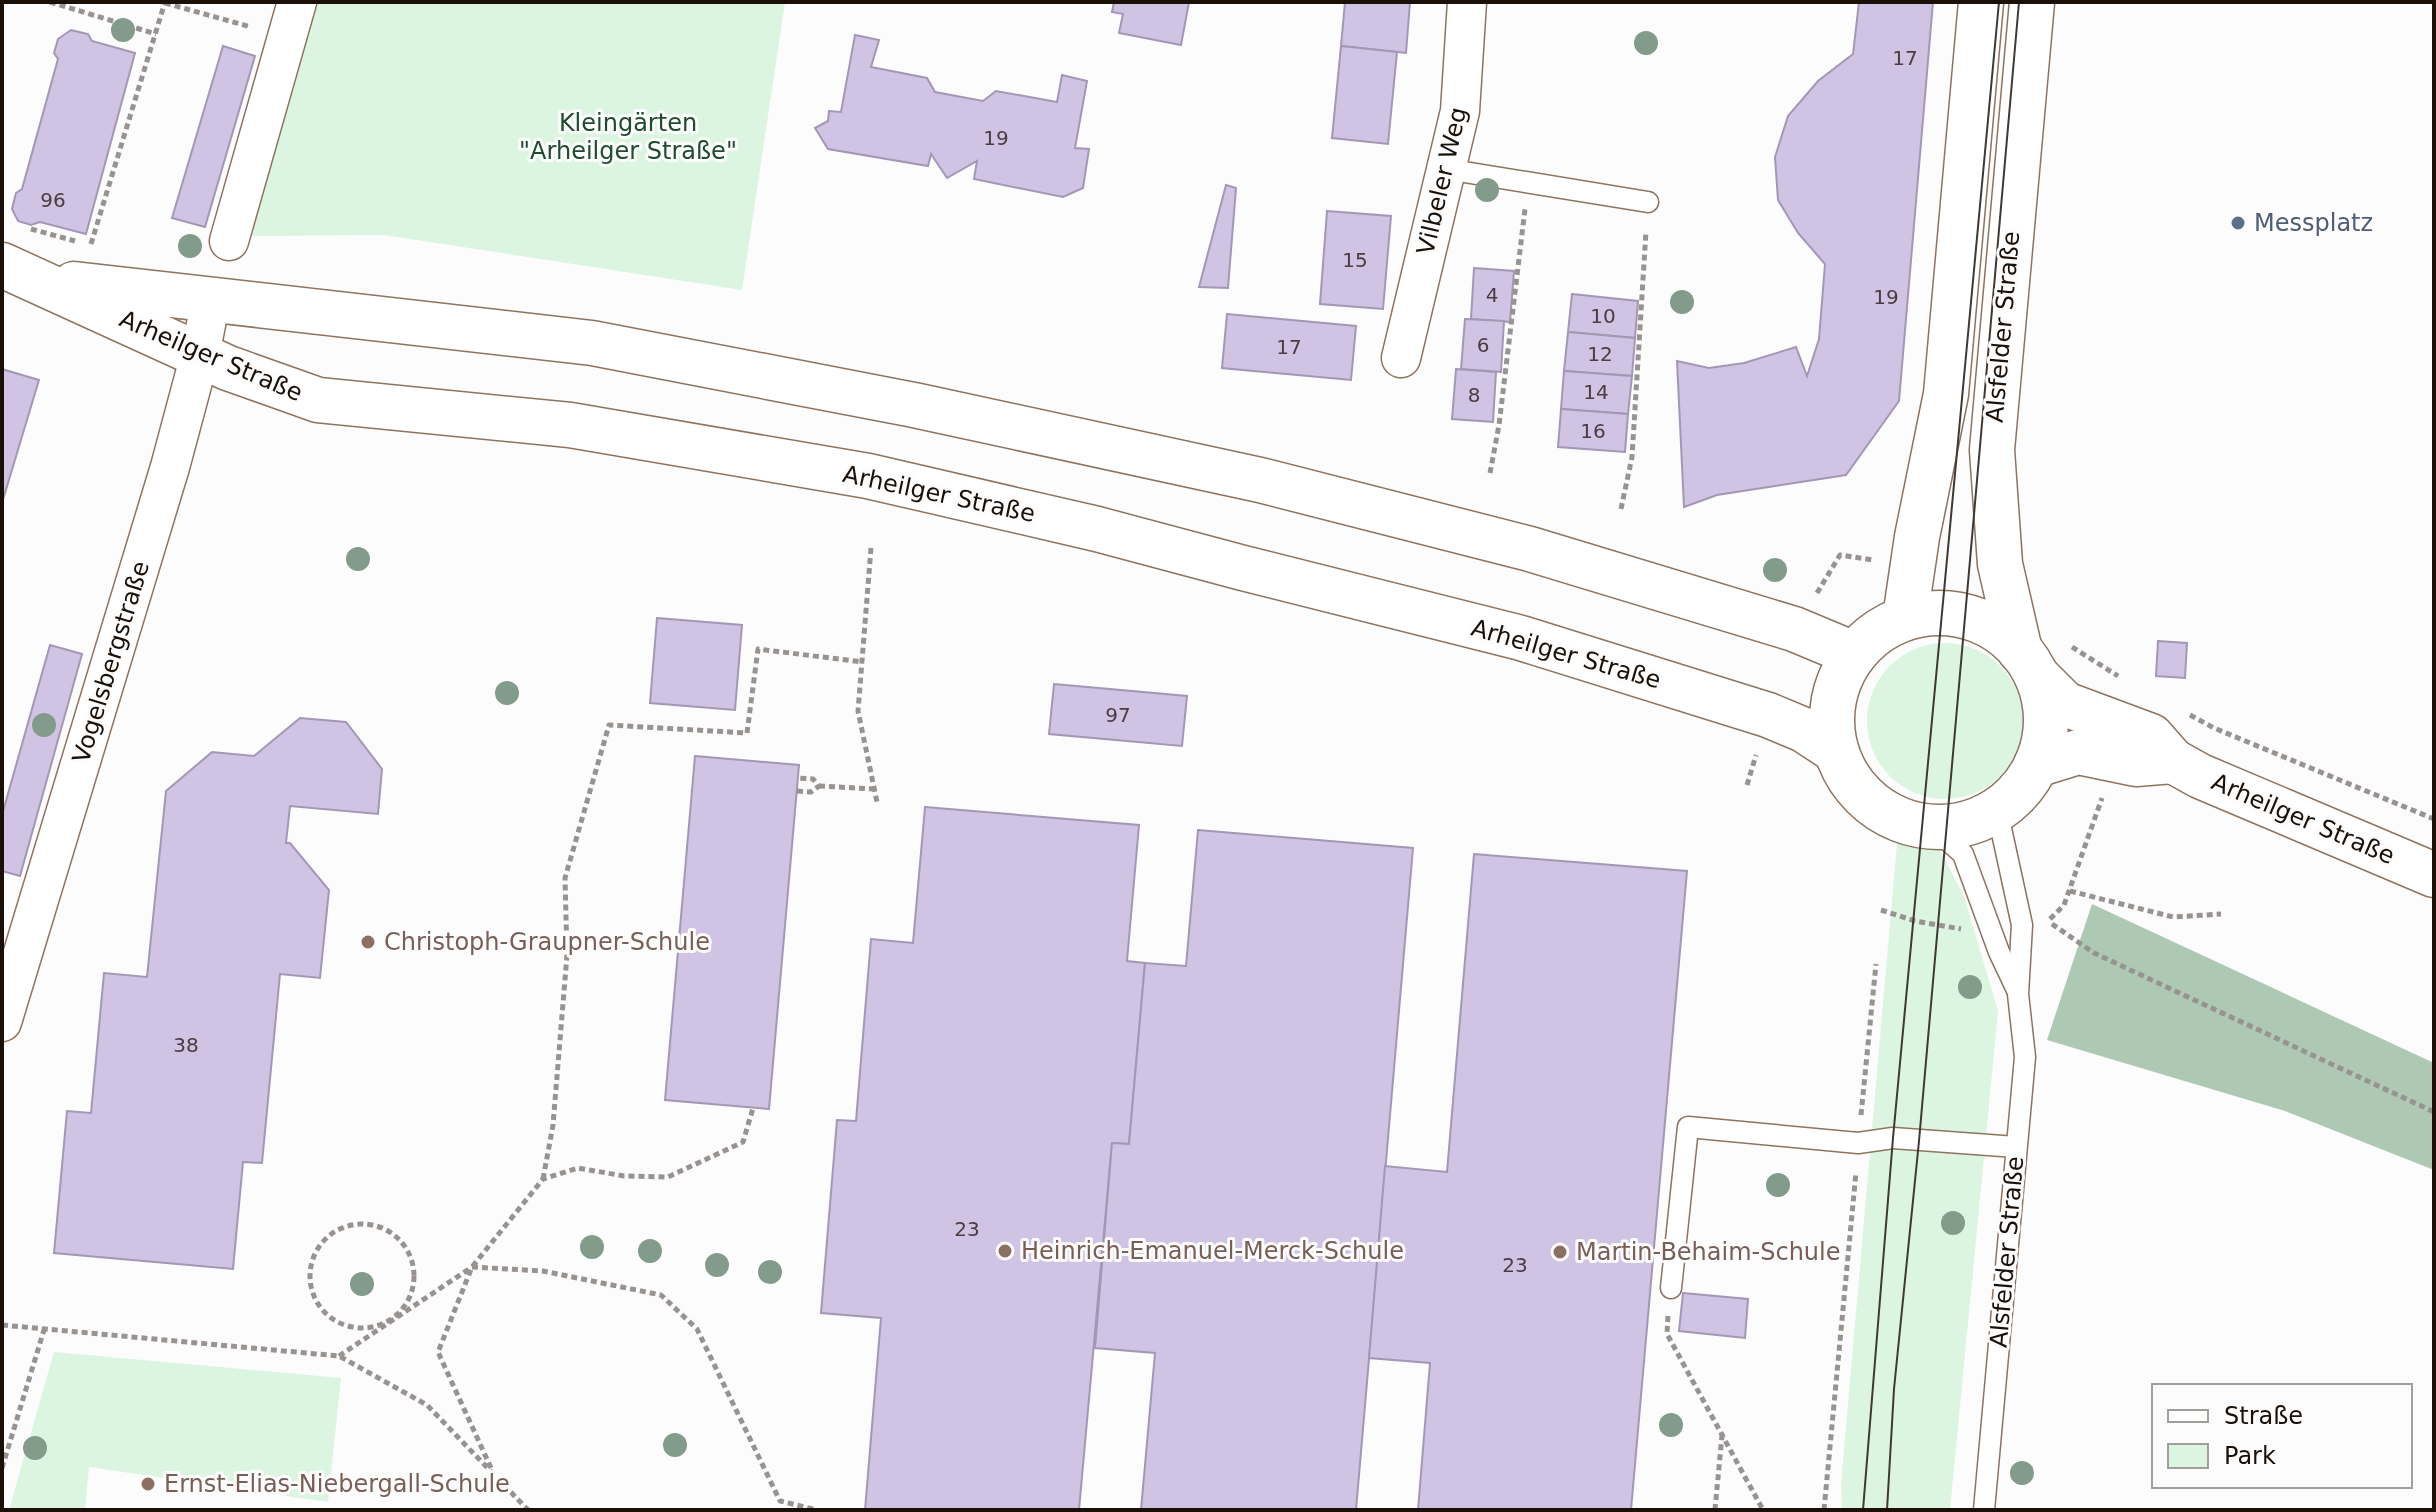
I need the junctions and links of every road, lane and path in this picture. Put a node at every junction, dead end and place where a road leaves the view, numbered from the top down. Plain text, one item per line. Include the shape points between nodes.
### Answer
1 (50, 2) edge
2 (165, 2) edge
3 (1467, 2) edge
4 (1981, 2) edge
5 (2032, 2) edge
6 (292, 20) edge
7 (156, 34) junction
8 (1446, 169) junction
9 (1528, 182) junction
10 (1648, 202) joint
11 (21, 227) dead end
12 (229, 241) dead end
13 (76, 242) dead end
14 (103, 249) dead end
15 (19, 272) edge
16 (211, 299) junction
17 (200, 355) junction
18 (1401, 358) dead end
19 (1490, 473) dead end
20 (1621, 509) dead end
21 (871, 548) dead end
22 (1905, 618) junction
23 (2067, 643) dead end
24 (1854, 654) junction
25 (862, 662) junction
26 (2028, 663) junction
27 (2186, 713) dead end
28 (2121, 744) junction
29 (1836, 751) junction
30 (2036, 765) junction
31 (798, 778) dead end
32 (819, 786) junction
33 (875, 789) junction
34 (797, 791) dead end
35 (877, 802) dead end
36 (1997, 810) junction
37 (2434, 819) edge
38 (1923, 826) junction
39 (2434, 875) edge
40 (2070, 891) junction
41 (1881, 910) dead end
42 (2221, 914) dead end
43 (1991, 929) junction
44 (1876, 964) dead end
45 (2018, 994) junction
46 (2, 1022) edge
47 (753, 1108) dead end
48 (2434, 1112) edge
49 (1858, 1143) junction
50 (2016, 1147) junction
51 (543, 1179) junction
52 (472, 1267) junction
53 (1671, 1288) dead end
54 (392, 1320) junction
55 (2, 1325) edge
56 (44, 1330) junction
57 (1667, 1334) dead end
58 (339, 1356) junction
59 (1722, 1434) junction
60 (2, 1468) edge
61 (493, 1473) junction
62 (528, 1510) edge
63 (817, 1510) edge
64 (1715, 1510) edge
65 (1763, 1510) edge
66 (1824, 1510) edge
67 (1984, 1510) edge

1 - 7 path
2 - 6 path
2 - 7 path
3 - 8 street, Vilbeler Weg via 1460,111
4 - 22 street via 1946,394
5 - 26 street, Alsfelder Straße via 1992,450 2000,564
6 - 12 street
7 - 14 path via 90,245
8 - 9 lane
8 - 18 street, Vilbeler Weg
9 - 10 lane
9 - 19 path
10 - 20 path via 1632,457
11 - 13 path
15 - 16 street, Arheilger Straße
15 - 17 street, Arheilger Straße
16 - 17 street, Vogelsbergstraße
16 - 24 street, Arheilger Straße via 592,343 974,418 1260,480 1530,549 1794,629
17 - 29 street, Arheilger Straße via 318,400 570,425 868,476 1097,529 1521,638 1768,715
17 - 46 street, Vogelsbergstraße
21 - 25 path
22 - 24 street, Arheilger Straße via 1877,632
22 - 26 street, Arheilger Straße via 1966,616 1989,625
23 - 28 path via 2130,683
24 - 29 street, Arheilger Straße via 1838,684 1832,717
25 - 33 path via 858,711
25 - 51 path via 758,649 747,733 609,725 565,878 567,955 553,1125
26 - 28 street, Arheilger Straße via 2065,704
26 - 30 street, Arheilger Straße via 2045,705 2045,736
27 - 37 path
28 - 30 street, Arheilger Straße
28 - 39 street, Arheilger Straße via 2136,764 2173,761
28 - 40 path
29 - 38 street, Arheilger Straße via 1846,774 1878,809
30 - 36 street, Arheilger Straße via 2020,790
31 - 32 path via 813,779
32 - 33 path
32 - 34 path via 811,792
33 - 35 path
36 - 38 street, Arheilger Straße via 1973,822
36 - 45 lane, Alsfelder Straße via 2022,925
38 - 43 lane, Alsfelder Straße via 1963,854
40 - 42 path via 2173,917
40 - 48 path via 2048,921 2094,953
41 - 43 path via 1915,921
43 - 45 lane, Alsfelder Straße
44 - 49 path
45 - 50 lane, Alsfelder Straße via 2025,1057
47 - 51 path via 743,1142 668,1177 578,1168
49 - 50 lane via 1893,1138
49 - 53 lane via 1688,1127
49 - 66 path
50 - 67 lane, Alsfelder Straße
51 - 52 path
52 - 54 path
52 - 61 path via 438,1352
52 - 63 path via 543,1271 661,1295 697,1329 780,1501
54 - 54 path via 358,1329 340,1324 320,1307 310,1283 311,1265 330,1235 363,1224 394,1234 405,1246 414,1278 411,1294
54 - 58 path
55 - 56 path
56 - 58 path
56 - 60 path
57 - 59 path
58 - 61 path via 427,1405
59 - 64 path
59 - 65 path
61 - 62 path

